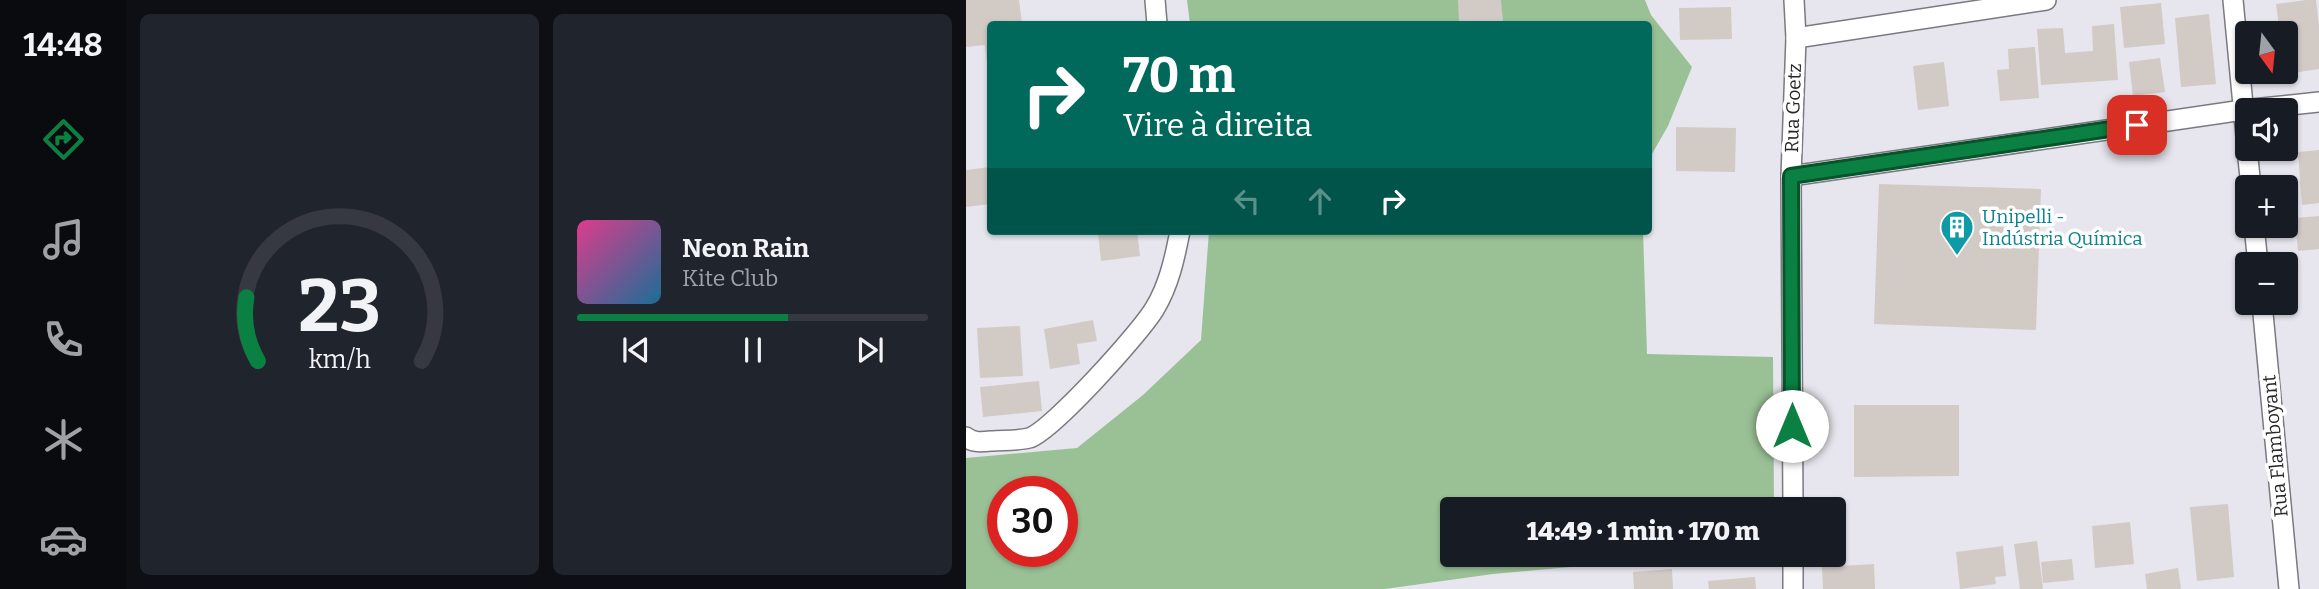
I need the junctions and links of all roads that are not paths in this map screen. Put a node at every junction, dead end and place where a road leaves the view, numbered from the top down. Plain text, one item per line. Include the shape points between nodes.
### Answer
1 (1155, 0) edge
2 (1794, 0) edge
3 (2046, 0) edge
4 (2233, 0) edge
5 (1157, 21) edge
6 (1796, 38) junction
7 (2243, 98) edge
8 (2319, 102) edge
9 (2298, 104) edge
10 (2235, 111) edge
11 (1791, 176) junction
12 (1179, 235) edge
13 (2263, 315) edge
14 (966, 437) edge
15 (1793, 497) edge
16 (1793, 567) edge
17 (1793, 589) edge
18 (2289, 589) edge

1 - 5 street
2 - 6 street, Rua Goetz
3 - 6 street
4 - 7 street
6 - 11 street, Rua Goetz
8 - 9 street
10 - 11 street
11 - 15 street, Rua Goetz
12 - 14 street via 1175,261 1156,307 1105,369 1043,430 1030,438 982,442
13 - 18 street, Rua Flamboyant
16 - 17 street

